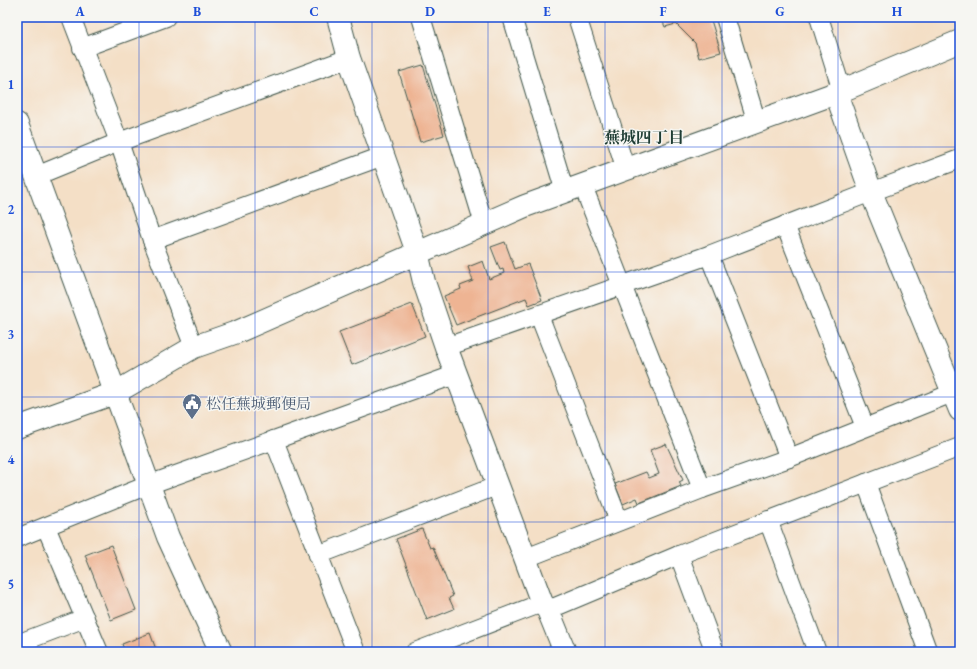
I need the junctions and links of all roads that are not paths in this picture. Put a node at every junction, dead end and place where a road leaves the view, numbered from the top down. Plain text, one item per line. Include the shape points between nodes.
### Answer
1 (70, 17) edge
2 (166, 17) edge
3 (338, 17) edge
4 (421, 17) edge
5 (512, 17) edge
6 (577, 17) edge
7 (724, 17) edge
8 (819, 17) edge
9 (960, 41) edge
10 (82, 48) junction
11 (349, 58) junction
12 (839, 92) junction
13 (757, 123) junction
14 (17, 124) edge
15 (119, 142) junction
16 (383, 156) junction
17 (958, 165) edge
18 (27, 166) edge
19 (626, 170) junction
20 (574, 189) junction
21 (871, 192) junction
22 (484, 224) junction
23 (785, 225) junction
24 (152, 240) junction
25 (417, 252) junction
26 (709, 255) junction
27 (623, 286) junction
28 (540, 315) junction
29 (194, 347) junction
30 (446, 347) junction
31 (457, 374) junction
32 (115, 393) junction
33 (958, 397) edge
34 (865, 427) junction
35 (17, 428) edge
36 (274, 440) junction
37 (960, 447) edge
38 (789, 458) junction
39 (866, 483) junction
40 (148, 485) junction
41 (498, 485) junction
42 (702, 489) junction
43 (768, 520) junction
44 (619, 522) junction
45 (46, 527) junction
46 (17, 538) edge
47 (318, 555) junction
48 (679, 555) junction
49 (526, 558) junction
50 (545, 606) junction
51 (85, 618) junction
52 (17, 644) edge
53 (98, 652) edge
54 (221, 652) edge
55 (356, 652) edge
56 (415, 652) edge
57 (565, 652) edge
58 (715, 652) edge
59 (817, 652) edge
60 (928, 652) edge

1 - 10 street
2 - 10 street
3 - 11 street
4 - 22 street
5 - 20 street
6 - 19 street
7 - 13 street
8 - 12 street
9 - 12 street
10 - 15 street
11 - 15 street
11 - 16 street
12 - 13 street
12 - 21 street
13 - 19 street
14 - 18 street
15 - 18 street
15 - 24 street
16 - 24 street
16 - 25 street
17 - 21 street
18 - 32 street
19 - 20 street
20 - 22 street
20 - 27 street
21 - 23 street
21 - 33 street
22 - 25 street
23 - 26 street
23 - 34 street
24 - 29 street
25 - 29 street via 238,332
25 - 30 street via 424,282
26 - 27 street
26 - 38 street
27 - 28 street
27 - 42 street
28 - 30 street
28 - 44 street
29 - 32 street
30 - 31 street
31 - 36 street
31 - 41 street
32 - 35 street
32 - 40 street
33 - 34 street
34 - 38 street
36 - 40 street
36 - 47 street
37 - 39 street
38 - 42 street
39 - 43 street
39 - 60 street
40 - 45 street
40 - 54 street via 168,537
41 - 47 street
41 - 49 street
42 - 44 street
43 - 48 street
43 - 59 street
44 - 49 street
45 - 46 street
45 - 51 street
47 - 55 street
48 - 50 street
48 - 58 street
49 - 50 street
50 - 56 street
50 - 57 street
51 - 52 street
51 - 53 street

